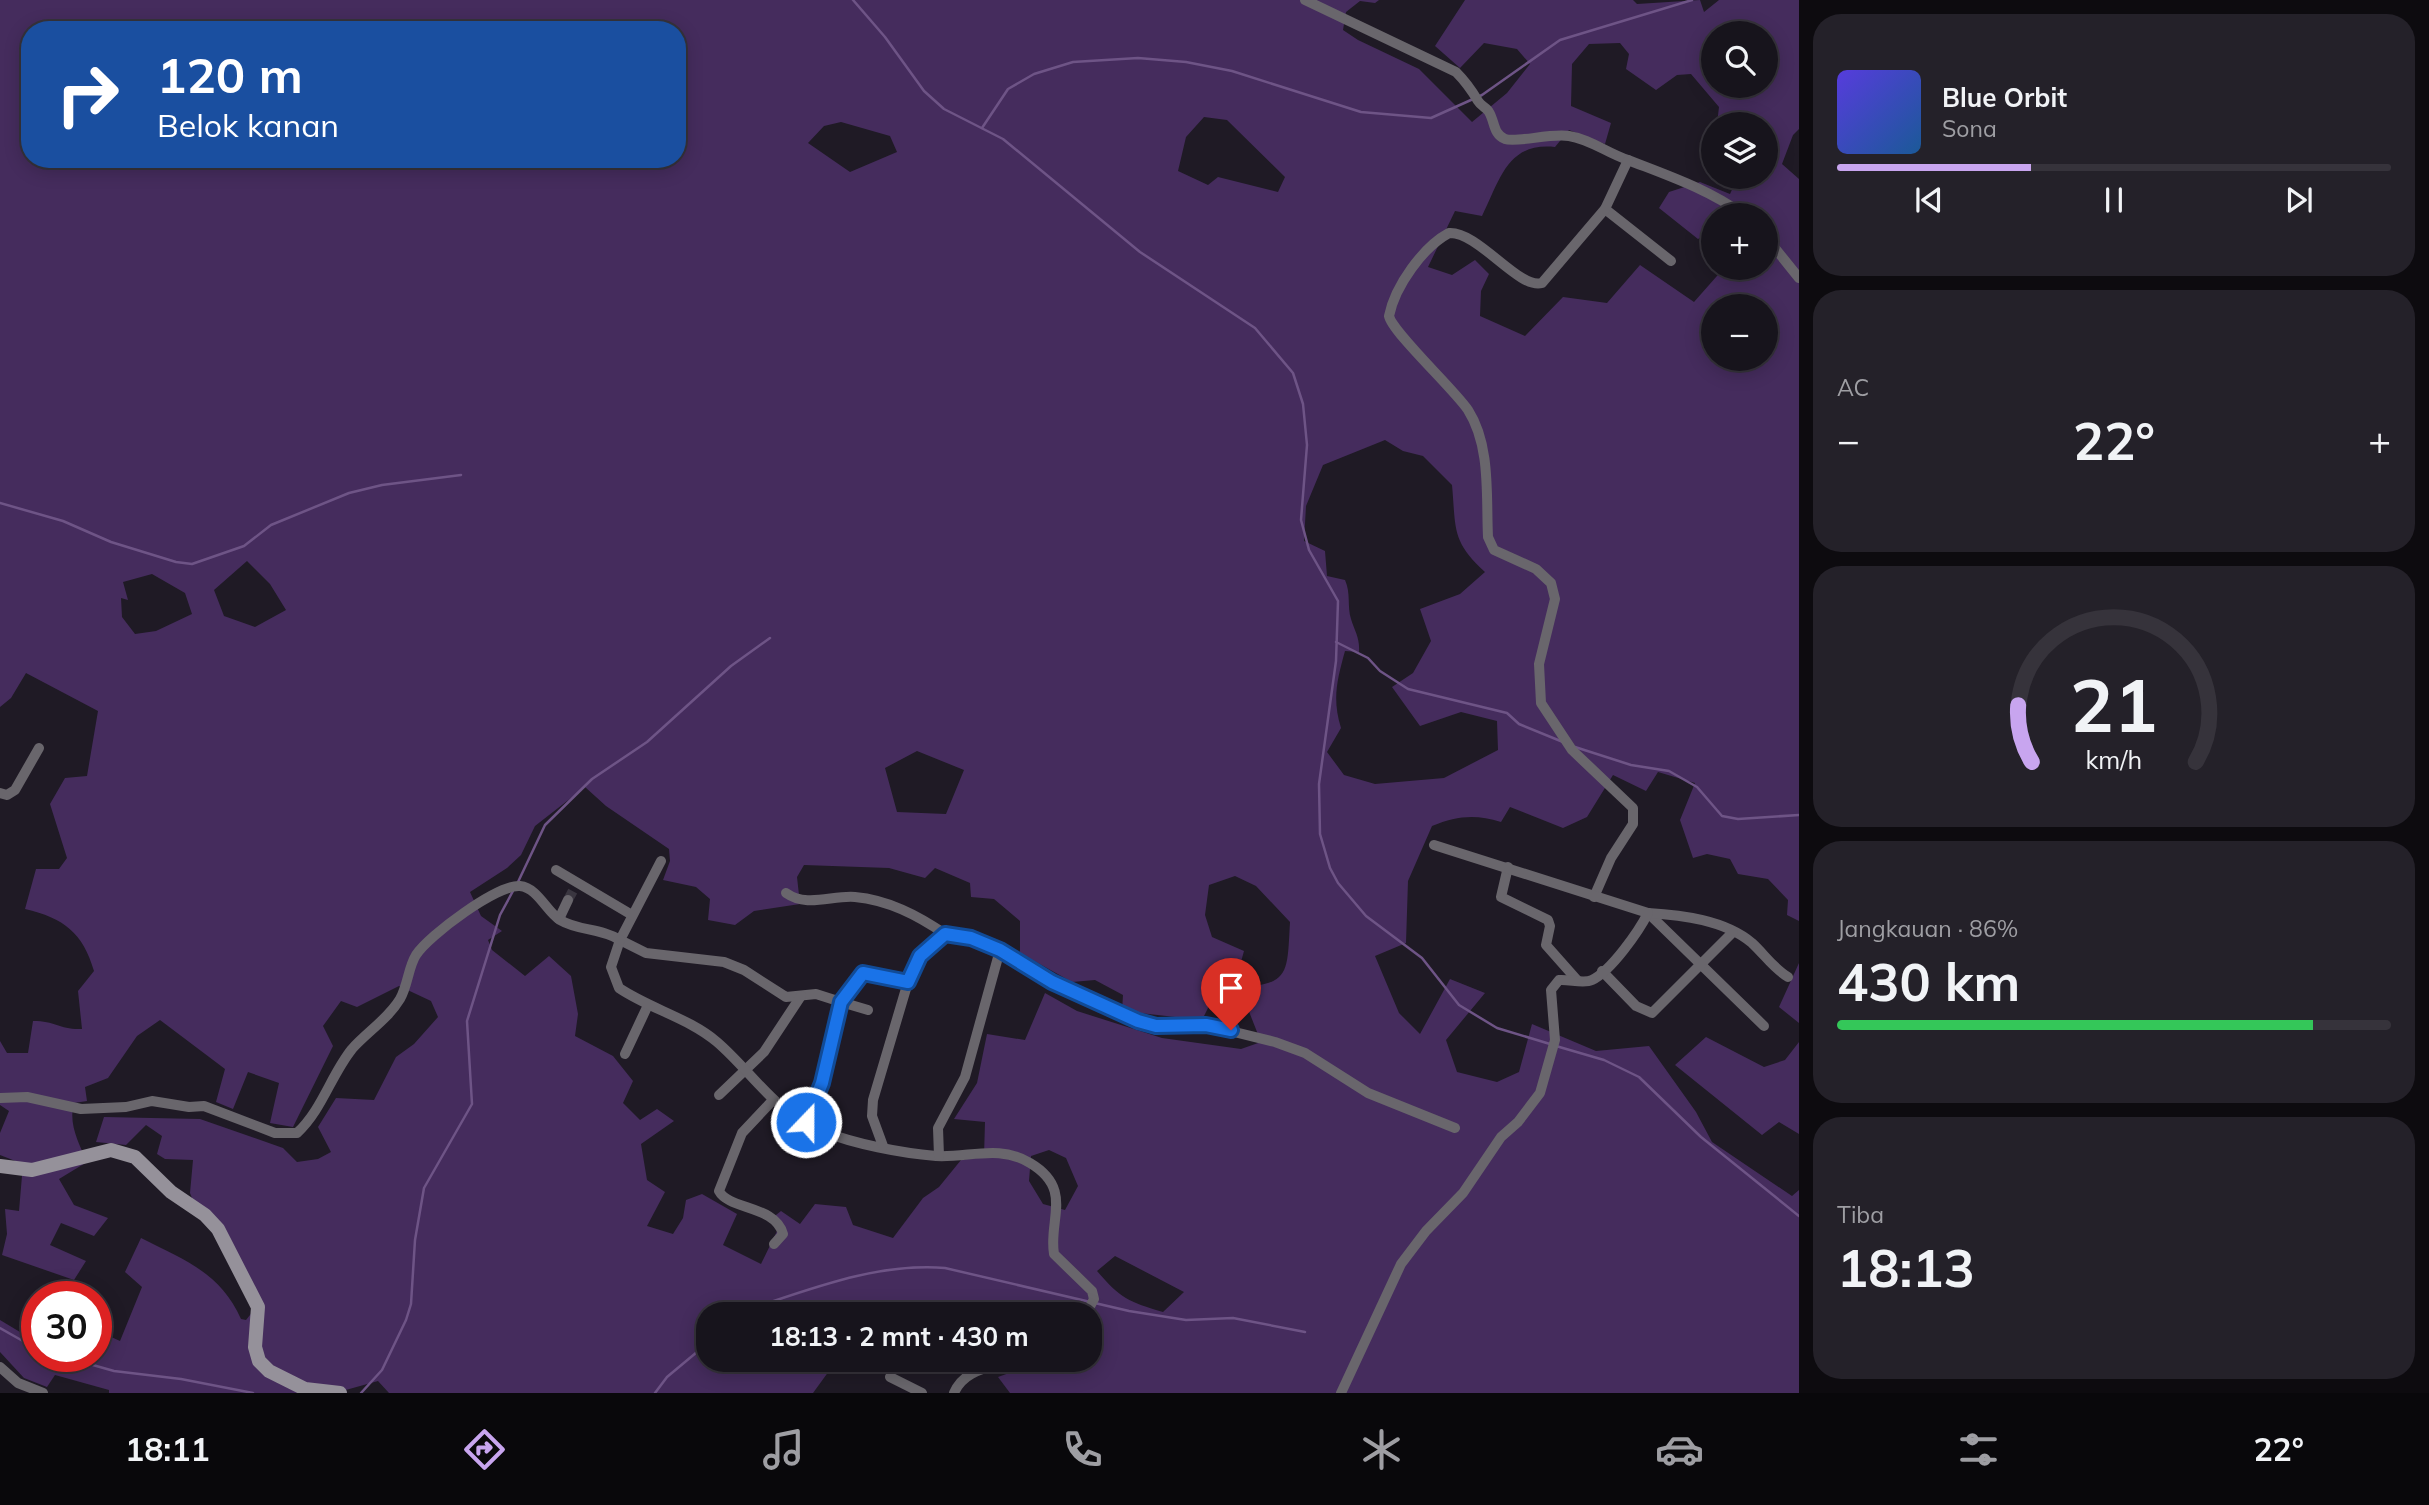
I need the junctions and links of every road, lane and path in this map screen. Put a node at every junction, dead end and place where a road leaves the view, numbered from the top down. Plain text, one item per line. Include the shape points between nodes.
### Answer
1 (1305, 0) edge
2 (1628, 160) junction
3 (1727, 203) edge
4 (1605, 209) junction
5 (1778, 252) edge
6 (1671, 261) dead end
7 (1799, 278) edge
8 (39, 748) dead end
9 (0, 793) edge
10 (1434, 845) dead end
11 (661, 861) dead end
12 (1508, 867) junction
13 (556, 870) dead end
14 (786, 893) dead end
15 (1594, 897) junction
16 (568, 900) tunnel mouth
17 (1648, 913) junction
18 (632, 915) junction
19 (559, 919) junction
20 (1733, 932) junction
21 (945, 934) junction
22 (620, 940) junction
23 (1000, 950) junction
24 (1700, 964) junction
25 (1602, 971) junction
26 (1788, 977) dead end
27 (1577, 980) junction
28 (908, 982) junction
29 (800, 996) junction
30 (841, 1002) junction
31 (648, 1005) junction
32 (868, 1010) dead end
33 (1764, 1026) dead end
34 (625, 1054) dead end
35 (744, 1069) junction
36 (719, 1095) dead end
37 (0, 1098) edge
38 (774, 1100) junction
39 (806, 1122) junction
40 (1455, 1128) dead end
41 (883, 1146) junction
42 (939, 1156) junction
43 (0, 1166) edge
44 (774, 1244) dead end
45 (1090, 1302) edge
46 (0, 1367) edge
47 (974, 1372) edge
48 (890, 1377) dead end
49 (43, 1393) edge
50 (340, 1393) edge
51 (922, 1393) edge
52 (954, 1393) edge
53 (1341, 1393) edge

1 - 2 street via 1456,72 1489,111 1502,138 1561,134 1584,138
2 - 3 street via 1684,180
2 - 4 street
4 - 6 street
4 - 15 street via 1539,285 1462,236 1449,233 1429,247 1405,279 1389,316 1393,328 1469,412 1482,443 1488,537 1493,550 1536,569 1551,583 1555,599 1539,664 1541,703 1572,750 1633,808 1635,814
5 - 7 street
8 - 9 street via 15,790
10 - 12 street
11 - 18 street
12 - 15 street
12 - 27 street via 1501,897 1548,920 1546,945
13 - 18 street
14 - 21 street via 801,900 854,897 886,904 909,911
15 - 17 street
16 - 19 street
17 - 20 street via 1689,918
17 - 24 street
17 - 25 street
18 - 22 street
19 - 22 street
19 - 37 street via 530,889 506,887 426,943 412,962 399,1000 351,1050 297,1133 275,1133 204,1106 152,1101 81,1109 27,1097
20 - 24 street
20 - 26 street
21 - 23 street
21 - 28 street via 920,956
22 - 29 street via 646,953 724,962 781,996
22 - 31 street via 611,960 614,979 619,988
23 - 40 street via 1114,1013 1156,1026 1206,1025 1275,1042 1305,1053 1368,1093
23 - 42 street via 965,1077 938,1128
24 - 25 street via 1649,1014
24 - 33 street
25 - 27 street via 1591,981
27 - 53 street via 1559,980 1550,990 1554,1044 1540,1093 1401,1264
28 - 30 street via 863,973
28 - 41 street via 873,1100 872,1116
29 - 30 street via 816,994
29 - 35 street via 775,1037
30 - 32 street
30 - 39 street via 822,1083
31 - 34 street
31 - 35 street via 699,1029
35 - 36 street
35 - 38 street
38 - 39 street
38 - 44 street via 743,1133 719,1191 731,1201 753,1206 778,1225 783,1234
39 - 41 street via 820,1131
41 - 42 street
42 - 45 street via 1005,1152 1031,1163 1055,1194 1054,1254 1085,1282
43 - 50 street via 32,1170 111,1150 135,1157 218,1229 258,1307 255,1347 259,1361 269,1371 305,1388
46 - 49 street via 18,1384
47 - 52 street via 959,1381
48 - 51 street

